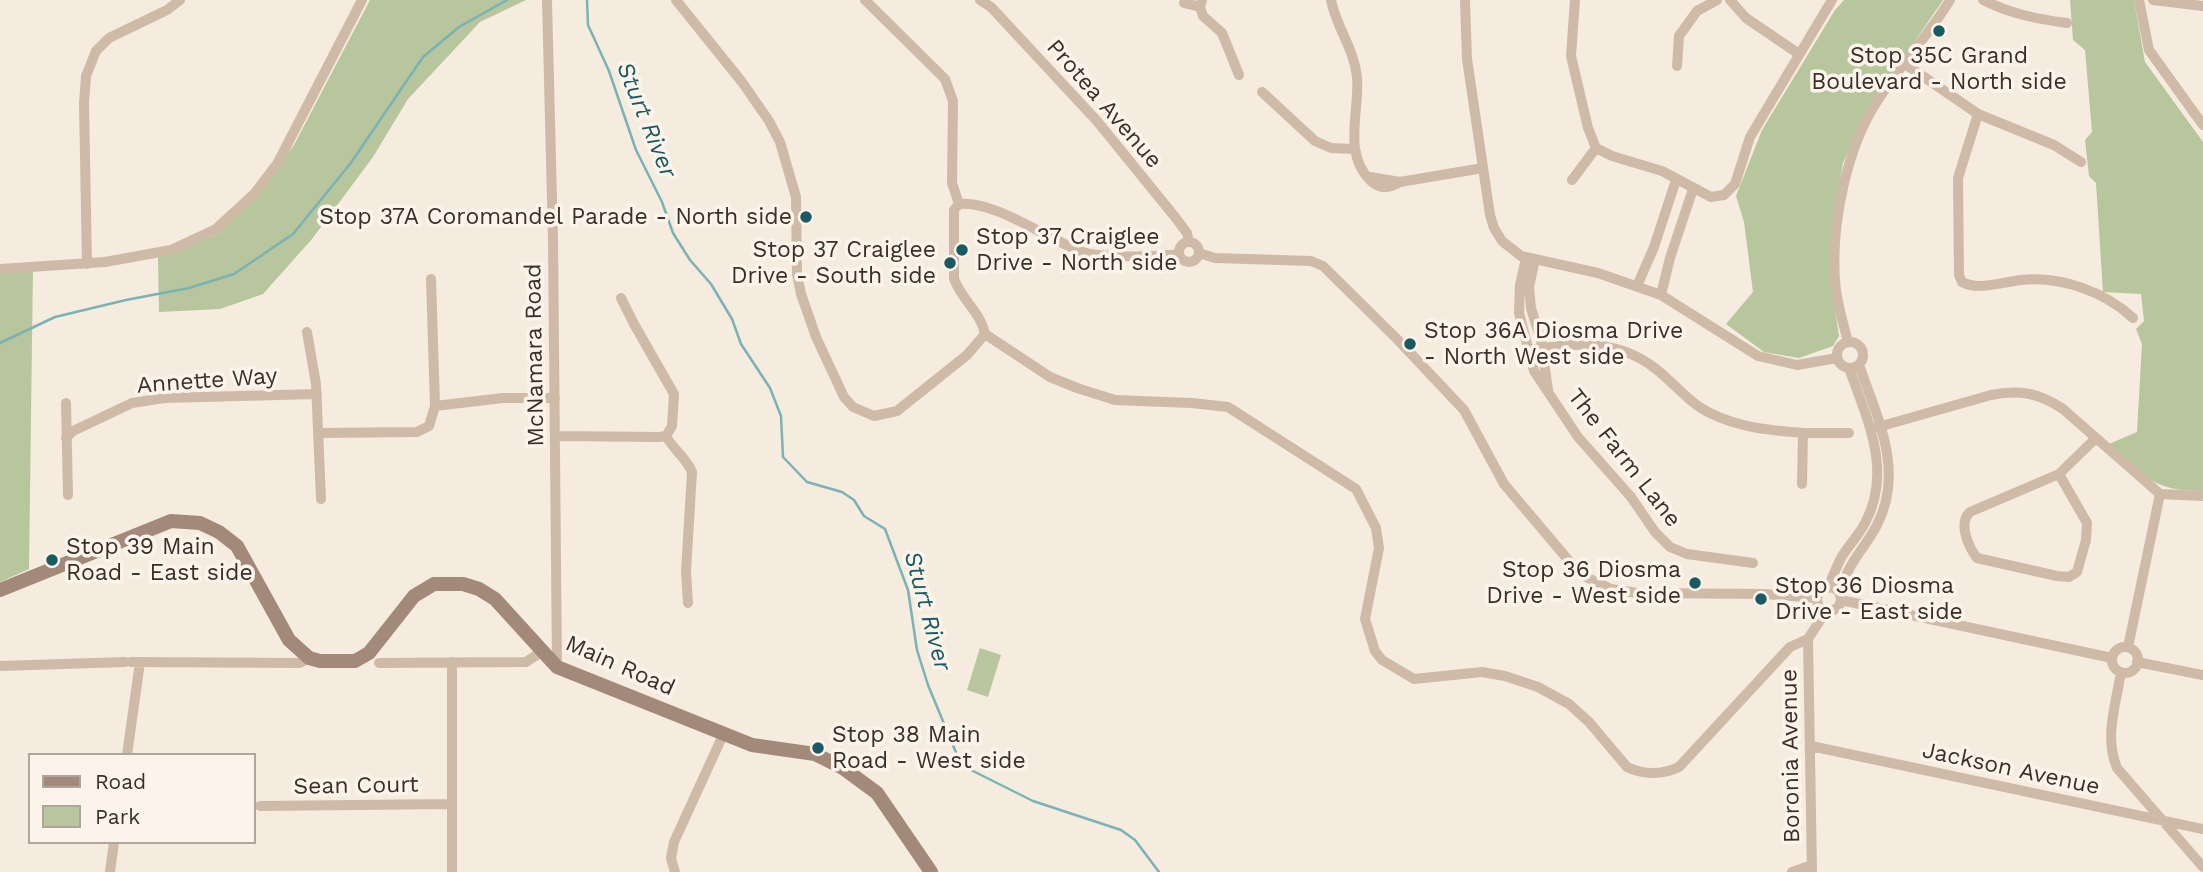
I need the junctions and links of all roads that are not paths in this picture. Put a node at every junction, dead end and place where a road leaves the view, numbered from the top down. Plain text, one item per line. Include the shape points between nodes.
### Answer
1 (180, 0) edge
2 (362, 0) edge
3 (547, 0) edge
4 (676, 0) edge
5 (866, 0) edge
6 (980, 0) edge
7 (1331, 0) edge
8 (1465, 0) edge
9 (1575, 0) edge
10 (1717, 0) edge
11 (1730, 0) edge
12 (1832, 0) edge
13 (1950, 0) edge
14 (1983, 0) edge
15 (2139, 0) edge
16 (2153, 0) edge
17 (1184, 3) dead end
18 (1201, 4) edge
19 (2203, 5) edge
20 (2067, 23) dead end
21 (1799, 54) junction
22 (1905, 64) junction
23 (1677, 66) dead end
24 (1239, 75) dead end
25 (1262, 92) dead end
26 (1978, 114) junction
27 (2203, 125) edge
28 (1596, 148) junction
29 (1354, 149) junction
30 (2081, 162) dead end
31 (1483, 168) junction
32 (1572, 180) dead end
33 (1676, 180) junction
34 (1693, 189) junction
35 (959, 204) junction
36 (1189, 242) junction
37 (1199, 253) junction
38 (1179, 254) junction
39 (1531, 259) junction
40 (87, 264) junction
41 (0, 268) edge
42 (430, 279) dead end
43 (1637, 286) junction
44 (1661, 295) junction
45 (621, 298) dead end
46 (2133, 318) dead end
47 (307, 332) dead end
48 (985, 334) junction
49 (1848, 342) junction
50 (1542, 348) junction
51 (1529, 350) junction
52 (1838, 358) junction
53 (1854, 367) junction
54 (1548, 392) junction
55 (317, 394) junction
56 (555, 398) junction
57 (66, 403) dead end
58 (435, 406) junction
59 (1876, 428) junction
60 (319, 433) junction
61 (1803, 433) junction
62 (1849, 433) dead end
63 (555, 436) junction
64 (666, 436) junction
65 (66, 438) junction
66 (2096, 438) junction
67 (2059, 474) junction
68 (1802, 484) dead end
69 (68, 495) dead end
70 (2160, 495) junction
71 (2203, 496) edge
72 (321, 499) dead end
73 (1753, 563) dead end
74 (1828, 588) junction
75 (0, 590) edge
76 (1818, 598) junction
77 (1840, 598) junction
78 (688, 603) dead end
79 (1826, 611) junction
80 (1808, 639) junction
81 (2127, 647) junction
82 (541, 652) junction
83 (309, 658) junction
84 (2112, 658) junction
85 (132, 662) junction
86 (452, 662) junction
87 (2137, 662) junction
88 (379, 663) dead end
89 (0, 666) edge
90 (557, 667) junction
91 (2121, 672) junction
92 (2203, 675) edge
93 (723, 735) junction
94 (1811, 747) junction
95 (127, 753) edge
96 (452, 804) junction
97 (260, 806) dead end
98 (2163, 821) junction
99 (2203, 829) edge
100 (114, 844) edge
101 (2203, 867) edge
102 (1812, 869) edge
103 (110, 872) edge
104 (452, 872) edge
105 (675, 872) edge
106 (931, 872) edge
107 (1792, 872) edge

1 - 40 street via 109,38 96,51 86,76
2 - 40 street via 277,164 254,194 216,229 171,250
3 - 56 street, McNamara Road
4 - 48 street via 743,82 780,142 796,197 801,294 816,337 853,407 874,416 897,411 967,355
5 - 35 street via 950,89 952,183
6 - 36 street, Protea Avenue via 1097,121 1175,217
7 - 29 street via 1357,77
8 - 31 street via 1467,59
9 - 28 street via 1571,56
10 - 23 street via 1697,11 1679,36
11 - 21 street via 1746,18
12 - 21 street
13 - 22 street
14 - 20 street via 2028,18
15 - 27 street via 2149,50
16 - 19 street
17 - 18 street
18 - 24 street via 1203,16 1222,33
21 - 34 street via 1751,137 1731,189 1711,197
22 - 26 street
22 - 49 street via 1867,119 1846,171 1834,263
25 - 29 street via 1315,141 1331,148
26 - 30 street via 2054,145
26 - 46 street via 1958,178 1962,282 1975,287 2024,280 2068,284 2113,303
28 - 32 street
28 - 33 street
29 - 31 street via 1366,176 1380,187
31 - 39 street via 1494,228 1512,250
33 - 34 street
33 - 43 street
34 - 44 street
35 - 38 street via 984,206 1088,254
35 - 48 street via 954,210 954,279 983,323
36 - 37 street
36 - 38 street via 1180,247
37 - 38 street via 1188,262
37 - 76 street via 1214,258 1311,261 1323,266 1464,410 1504,484 1588,578 1611,589 1637,593
39 - 43 street
39 - 50 street, The Farm Lane via 1531,308
39 - 51 street, The Farm Lane via 1518,299
40 - 41 street
42 - 58 street
43 - 44 street
44 - 52 street via 1758,356 1797,365
45 - 64 street via 674,394 672,426
47 - 55 street
48 - 80 street via 1050,377 1115,400 1228,407 1356,489 1376,528 1379,548 1365,619 1382,660 1414,679 1482,672 1538,687 1569,704 1633,770 1663,773 1679,767 1790,647
49 - 52 street via 1838,350
49 - 53 street via 1862,349 1863,358
50 - 51 street
50 - 54 street, The Farm Lane
50 - 61 street via 1578,344 1621,349 1656,369 1706,412 1747,427
51 - 54 street, The Farm Lane via 1534,371
52 - 53 street via 1841,365
53 - 59 street
54 - 73 street, The Farm Lane via 1578,437 1671,547 1687,554
55 - 60 street
55 - 65 street, Annette Way via 132,403
56 - 58 street
56 - 63 street, McNamara Road
57 - 65 street
58 - 60 street via 429,426 417,432
59 - 66 street via 2010,391 2047,398
59 - 74 street via 1876,497
59 - 77 street via 1887,448 1888,495 1877,525 1844,576
60 - 72 street
61 - 62 street
61 - 68 street
63 - 64 street
63 - 90 street, McNamara Road
64 - 78 street via 692,472
65 - 69 street
66 - 67 street
66 - 70 street
67 - 67 street via 1965,516 1964,526 1977,558 2065,578 2077,572 2087,523
70 - 71 street
70 - 81 street
74 - 76 street
74 - 77 street via 1835,589
75 - 83 main road via 172,522 200,523 237,547 289,640
76 - 79 street
77 - 79 street via 1836,609
77 - 84 street
79 - 80 street
80 - 94 street, Boronia Avenue
81 - 84 street via 2116,650
81 - 87 street via 2134,651
82 - 83 main road, Main Road via 495,599 464,583 449,582 414,596 369,653 355,662
82 - 86 street via 526,662
82 - 90 main road, Main Road
83 - 85 street via 300,663
84 - 91 street
85 - 89 street
85 - 95 street
86 - 88 street
86 - 96 street
87 - 91 street via 2130,671
87 - 92 street
90 - 93 main road, Main Road
91 - 98 street via 2109,741 2112,755 2117,768
93 - 105 street via 674,842 671,858
93 - 106 main road, Main Road via 767,749 815,754 855,776 887,805
94 - 98 street, Jackson Avenue
94 - 102 street, Boronia Avenue
96 - 97 street, Sean Court
96 - 104 street
98 - 99 street, Jackson Avenue
98 - 101 street
100 - 103 street
102 - 107 street

